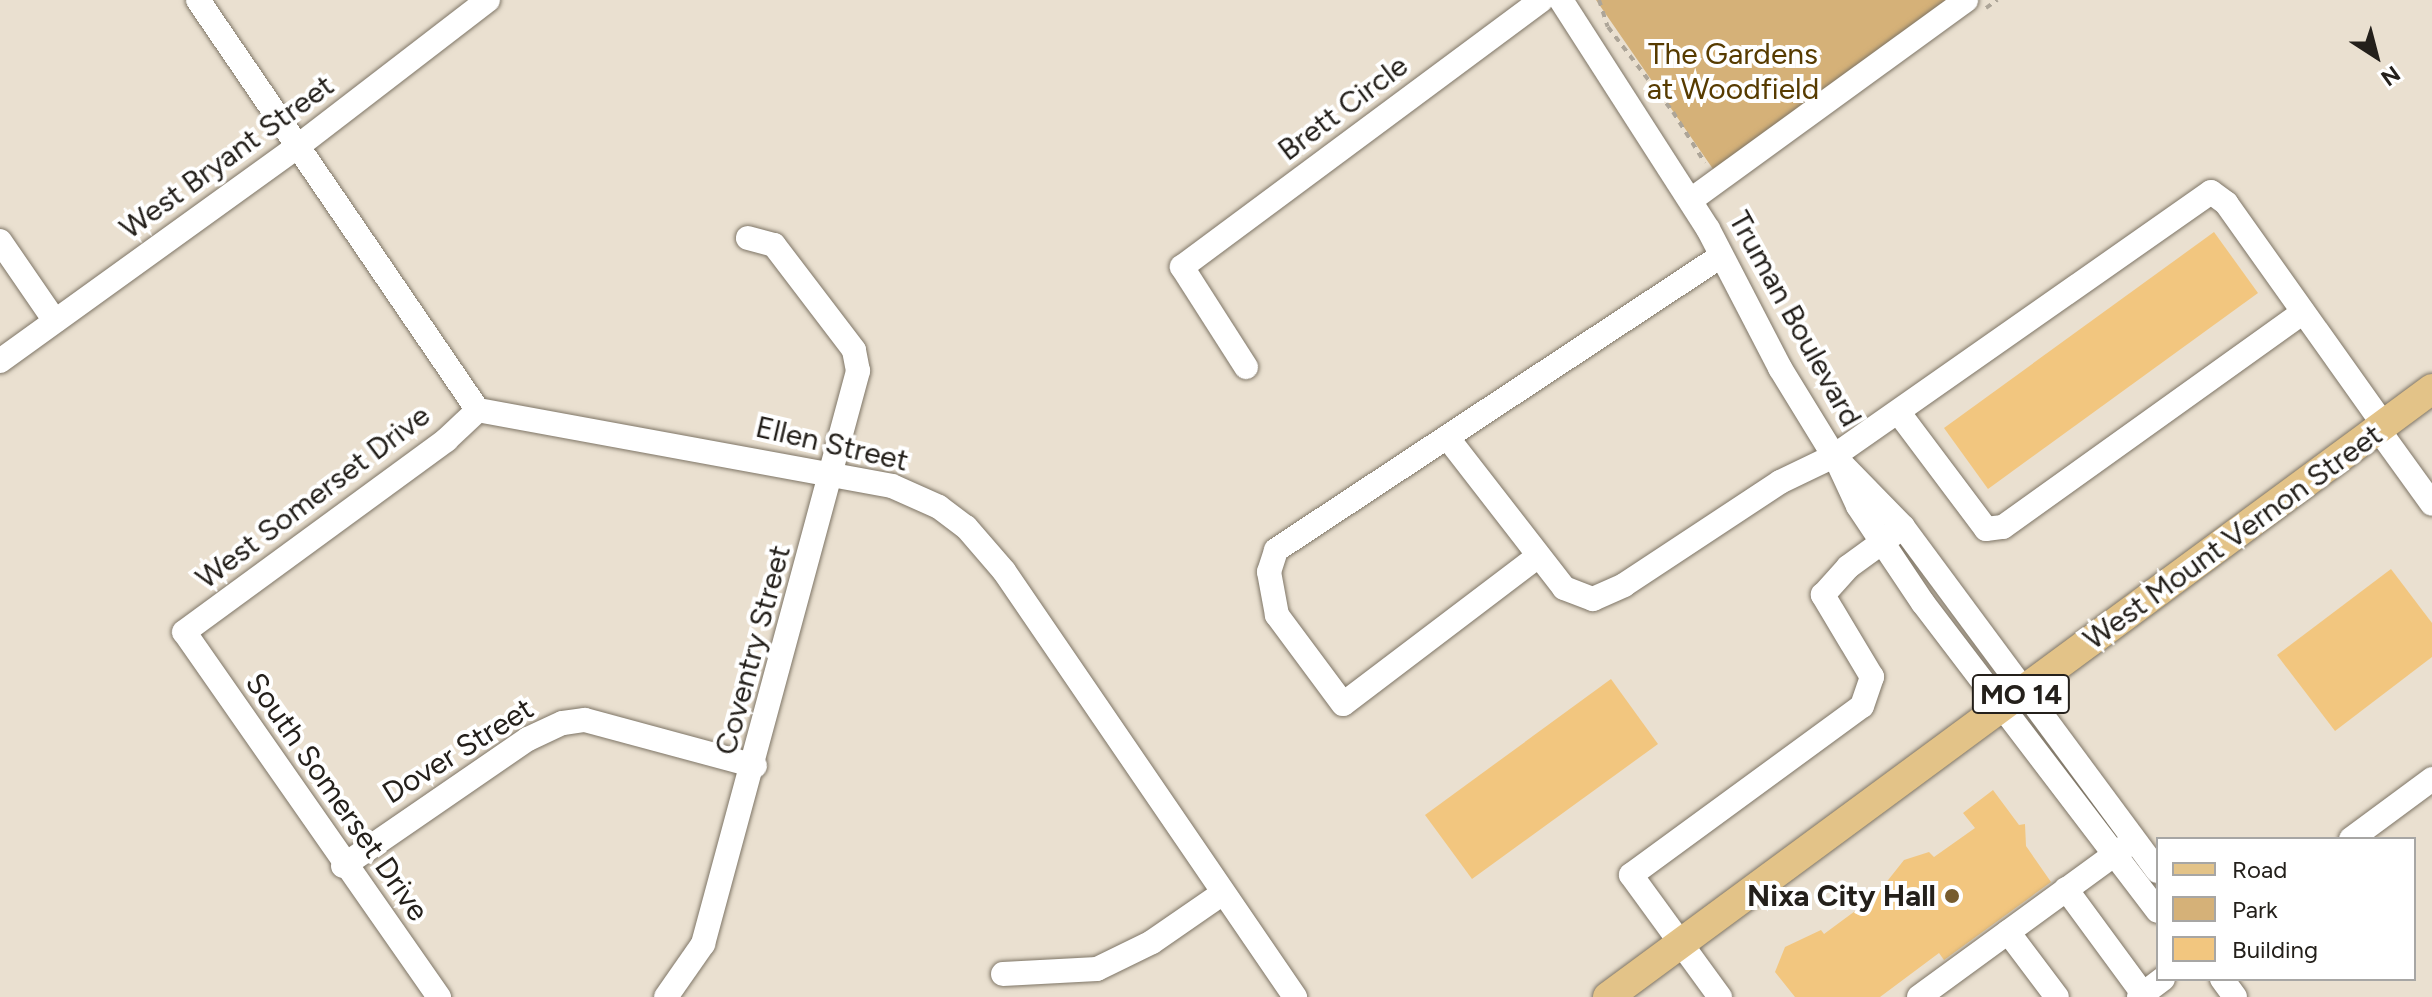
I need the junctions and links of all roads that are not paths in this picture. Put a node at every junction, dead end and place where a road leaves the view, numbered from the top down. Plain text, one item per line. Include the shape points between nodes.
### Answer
1 (198, 0) edge
2 (488, 0) edge
3 (1541, 0) edge
4 (1561, 0) edge
5 (1970, 8) edge
6 (297, 147) junction
7 (1691, 200) junction
8 (748, 238) dead end
9 (0, 241) edge
10 (1721, 256) junction
11 (2303, 312) junction
12 (55, 321) junction
13 (0, 361) edge
14 (1246, 367) dead end
15 (2432, 389) edge
16 (478, 410) junction
17 (1899, 413) junction
18 (2381, 427) junction
19 (1447, 437) junction
20 (1834, 456) junction
21 (834, 473) junction
22 (2432, 504) edge
23 (1903, 527) junction
24 (1882, 542) junction
25 (1537, 557) junction
26 (184, 632) joint
27 (2027, 689) junction
28 (2002, 707) junction
29 (755, 766) junction
30 (2432, 779) edge
31 (2137, 837) junction
32 (2354, 837) edge
33 (2114, 854) junction
34 (343, 866) junction
35 (2156, 868) edge
36 (2066, 889) junction
37 (1223, 893) junction
38 (2156, 908) edge
39 (2008, 932) junction
40 (1681, 943) junction
41 (1003, 974) dead end
42 (2160, 981) edge
43 (2141, 996) edge
44 (439, 997) edge
45 (666, 997) edge
46 (1295, 997) edge
47 (1608, 997) edge
48 (1720, 997) edge
49 (1919, 997) edge
50 (2057, 997) edge

1 - 6 street
2 - 6 street, West Bryant Street
3 - 14 street, Brett Circle via 1182,267
4 - 7 street, Truman Boulevard
5 - 7 street
6 - 12 street, West Bryant Street
6 - 16 street
7 - 10 street, Truman Boulevard
8 - 21 street, Coventry Street via 774,245 854,350 858,371
9 - 12 street
10 - 19 street
10 - 20 street, Truman Boulevard
11 - 17 street via 2003,527 1986,529
11 - 17 street via 2226,203 2211,192
11 - 18 street
12 - 13 street, West Bryant Street
15 - 18 main road, West Mount Vernon Street / MO 14
16 - 21 street, Ellen Street
16 - 26 street, West Somerset Drive via 446,440
17 - 20 street
18 - 22 street
18 - 27 main road, West Mount Vernon Street / MO 14
19 - 25 street
19 - 25 street via 1276,550 1269,572 1277,615 1343,704
20 - 23 street, Truman Boulevard
20 - 24 street
20 - 25 street via 1780,482 1624,585 1593,599 1564,588
21 - 29 street, Coventry Street
21 - 37 street, Ellen Street via 892,486 939,507 966,527 1004,571
23 - 24 street
23 - 27 street, Truman Boulevard
24 - 28 street
24 - 40 street via 1848,567 1823,595 1872,677 1862,706 1631,875
26 - 34 street, South Somerset Drive
27 - 28 main road, West Mount Vernon Street / MO 14
27 - 31 street, Truman Boulevard
28 - 33 street
28 - 40 main road, West Mount Vernon Street / MO 14
29 - 34 street, Dover Street via 585,720 563,723 515,748
29 - 45 street, Coventry Street via 703,944
30 - 32 street
31 - 33 street
31 - 35 street, Truman Boulevard
33 - 36 street
33 - 38 street
34 - 44 street, South Somerset Drive
36 - 39 street
36 - 43 street
37 - 41 street via 1152,942 1097,969
37 - 46 street, Ellen Street
39 - 49 street
39 - 50 street
40 - 47 main road, West Mount Vernon Street / MO 14
40 - 48 street
42 - 43 street

